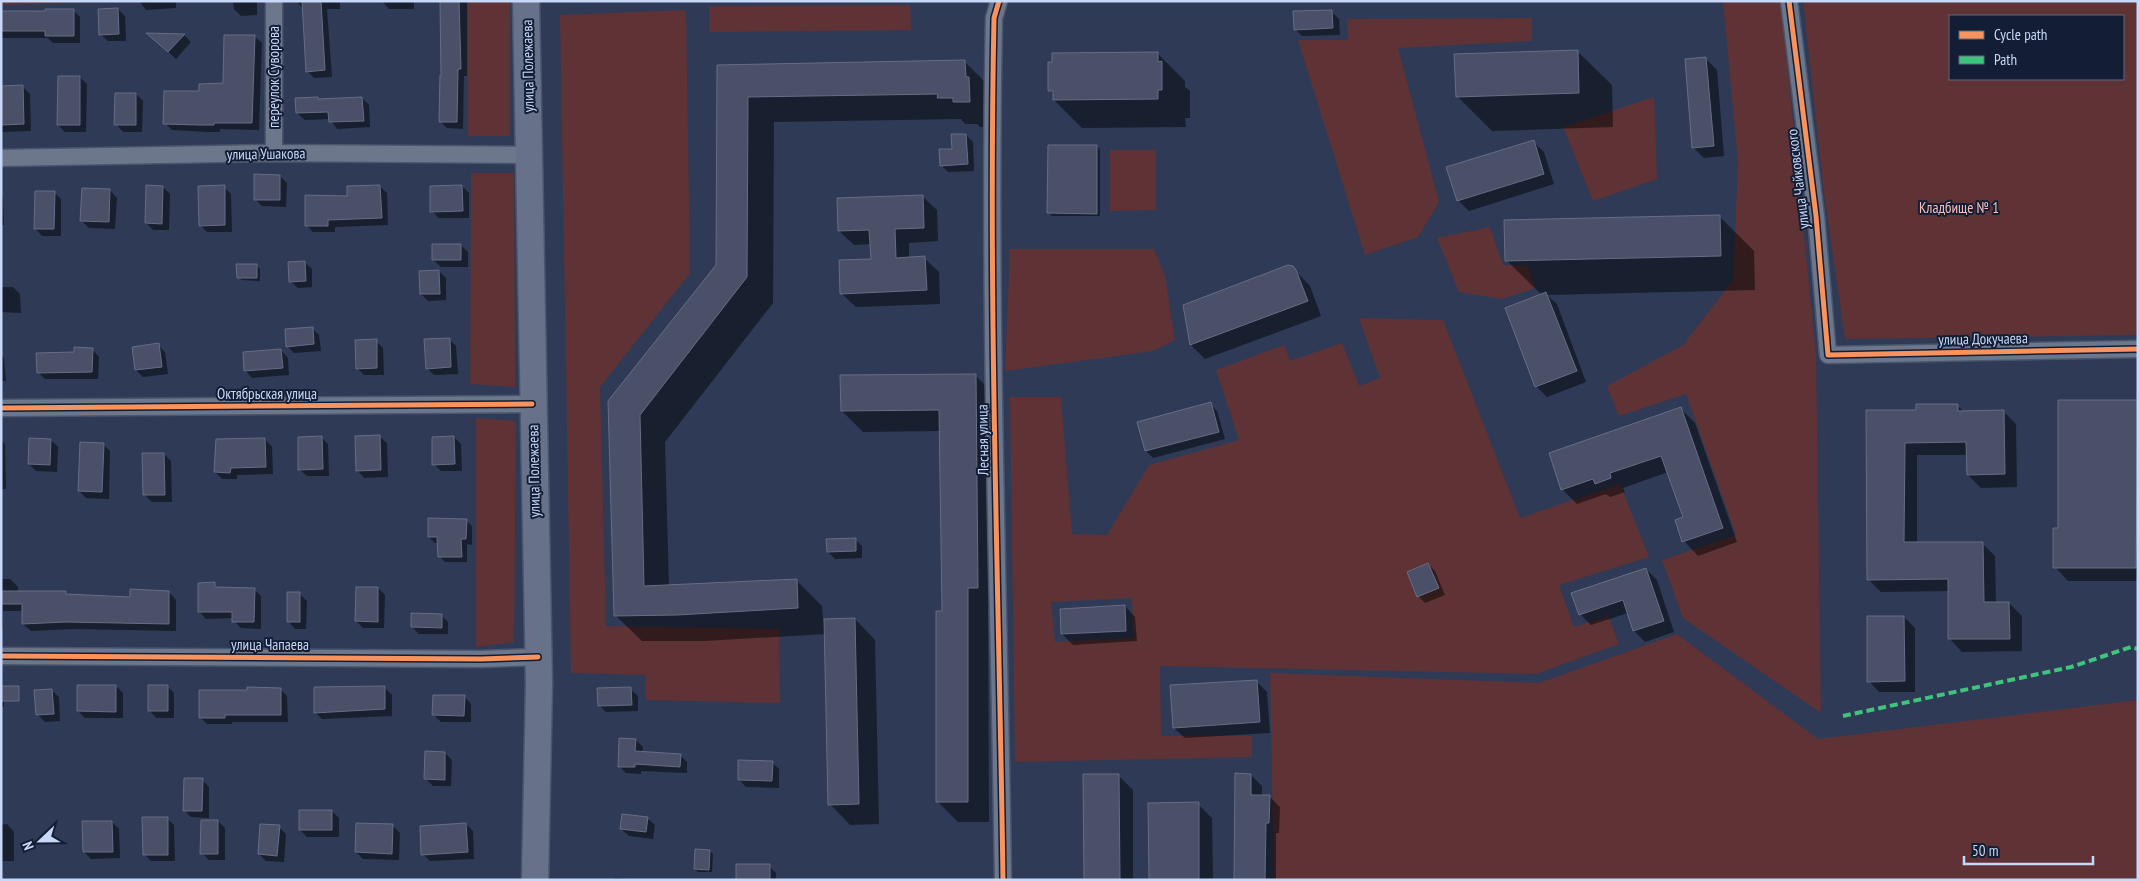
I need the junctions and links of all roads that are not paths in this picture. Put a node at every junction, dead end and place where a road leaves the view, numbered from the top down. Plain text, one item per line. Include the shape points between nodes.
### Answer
1 (274, 1) edge
2 (526, 1) edge
3 (999, 1) edge
4 (1789, 1) edge
5 (274, 153) junction
6 (530, 155) junction
7 (1, 158) edge
8 (2138, 349) edge
9 (1828, 355) joint
10 (532, 404) junction
11 (1, 408) edge
12 (1, 656) edge
13 (538, 657) junction
14 (535, 880) edge
15 (1003, 880) edge

1 - 5 street, переулок Суворова
2 - 6 main road, улица Полежаева
3 - 15 street, Лесная улица via 994,18 992,320
4 - 9 street, улица Чайковского via 1816,216
5 - 6 street, улица Ушакова
5 - 7 street, улица Ушакова
6 - 10 main road, улица Полежаева
8 - 9 street, улица Докучаева
10 - 11 street, Октябрьская улица
10 - 13 main road, улица Полежаева
12 - 13 street, улица Чапаева
13 - 14 main road, улица Полежаева

